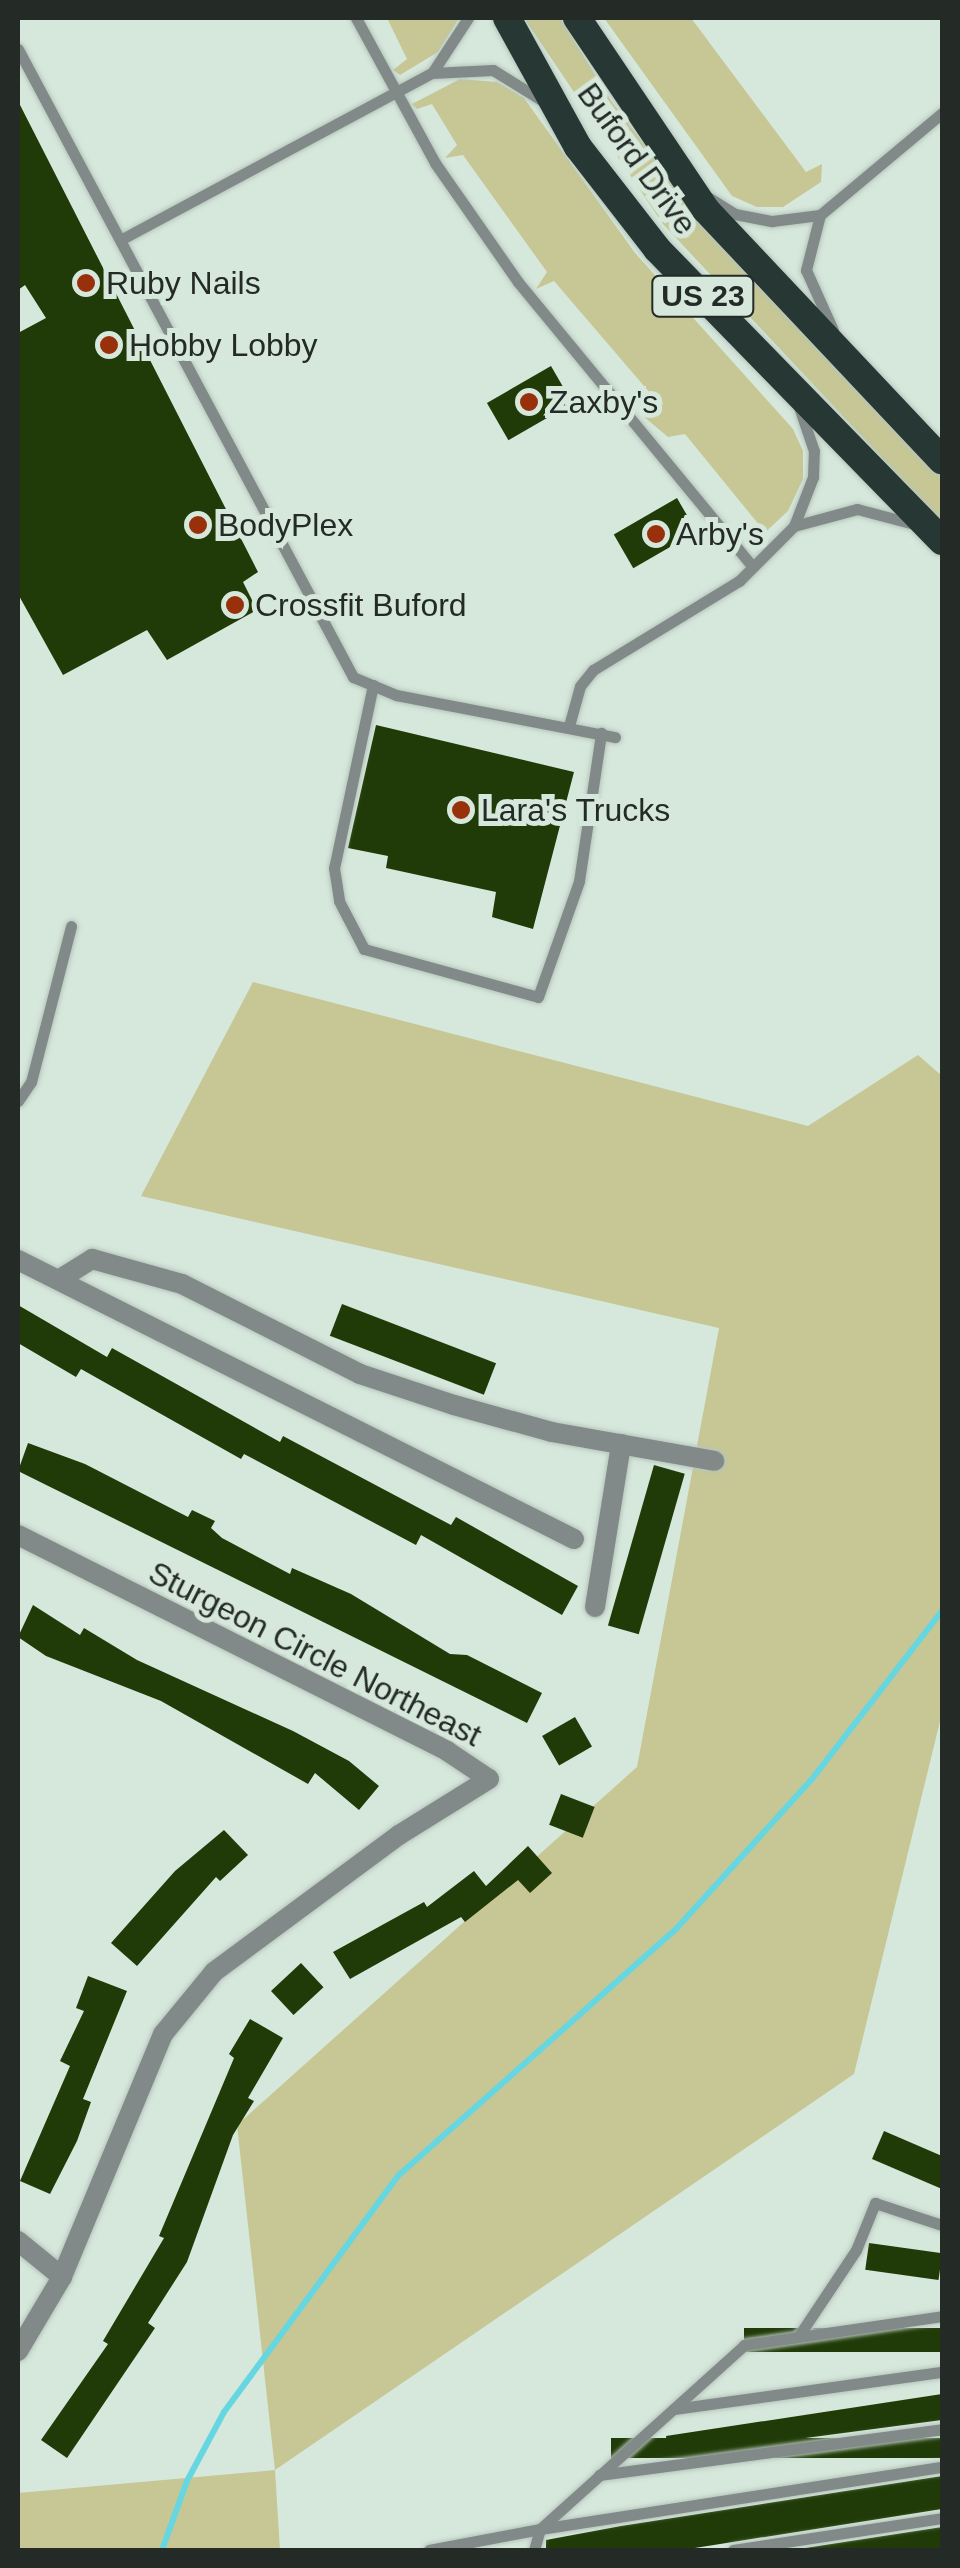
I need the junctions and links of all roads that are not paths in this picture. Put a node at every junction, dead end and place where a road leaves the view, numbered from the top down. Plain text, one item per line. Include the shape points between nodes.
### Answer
1 (356, 18) edge
2 (468, 18) edge
3 (507, 18) edge
4 (577, 18) edge
5 (18, 49) edge
6 (432, 73) junction
7 (394, 93) junction
8 (556, 111) junction
9 (942, 113) edge
10 (685, 183) junction
11 (820, 215) junction
12 (122, 239) junction
13 (861, 376) junction
14 (792, 384) junction
15 (942, 460) edge
16 (794, 526) junction
17 (937, 535) edge
18 (753, 567) junction
19 (373, 685) junction
20 (570, 726) junction
21 (601, 733) junction
22 (615, 736) dead end
23 (71, 926) dead end
24 (18, 1101) edge
25 (18, 1260) edge
26 (60, 1279) junction
27 (621, 1444) junction
28 (714, 1461) dead end
29 (18, 1535) edge
30 (574, 1539) dead end
31 (595, 1608) dead end
32 (942, 2226) edge
33 (18, 2241) edge
34 (62, 2277) junction
35 (942, 2316) edge
36 (798, 2337) junction
37 (18, 2352) edge
38 (942, 2372) edge
39 (672, 2410) junction
40 (942, 2429) edge
41 (942, 2467) edge
42 (599, 2476) junction
43 (942, 2518) edge
44 (540, 2529) junction
45 (429, 2550) edge
46 (534, 2550) edge
47 (732, 2550) edge

1 - 7 lane
2 - 6 lane
3 - 8 highway, Buford Drive / US 23
4 - 10 highway, Buford Drive / US 23
5 - 12 lane
6 - 7 lane
6 - 8 lane via 493,70
7 - 12 lane
7 - 18 lane via 518,282
8 - 14 highway, Buford Drive / US 23 via 657,249
9 - 11 lane
10 - 11 lane via 735,214 772,221
10 - 13 highway, Buford Drive / US 23
11 - 13 lane via 806,270 813,295
12 - 19 lane via 353,676
13 - 15 highway, Buford Drive / US 23
14 - 16 lane via 814,452 813,476
14 - 17 highway, Buford Drive / US 23
16 - 17 lane via 829,512 874,509
16 - 18 lane
18 - 20 lane via 594,670 580,686
19 - 20 lane
19 - 21 lane via 334,868 339,901 364,949 538,997 579,881
20 - 21 lane
21 - 22 lane
23 - 24 lane via 31,1082
25 - 26 street
26 - 27 street via 92,1259 182,1284 360,1374 536,1428
26 - 30 street
27 - 28 street
27 - 31 street
29 - 34 street, Sturgeon Circle Northeast via 447,1751 489,1779 214,1972 163,2034
32 - 36 lane via 875,2204 856,2250
33 - 34 street
34 - 37 street, Sturgeon Circle Northeast
35 - 36 lane
36 - 39 lane via 744,2345
38 - 39 lane
39 - 42 lane
40 - 42 lane
41 - 44 lane
42 - 44 lane
43 - 47 lane
44 - 45 lane
44 - 46 lane

